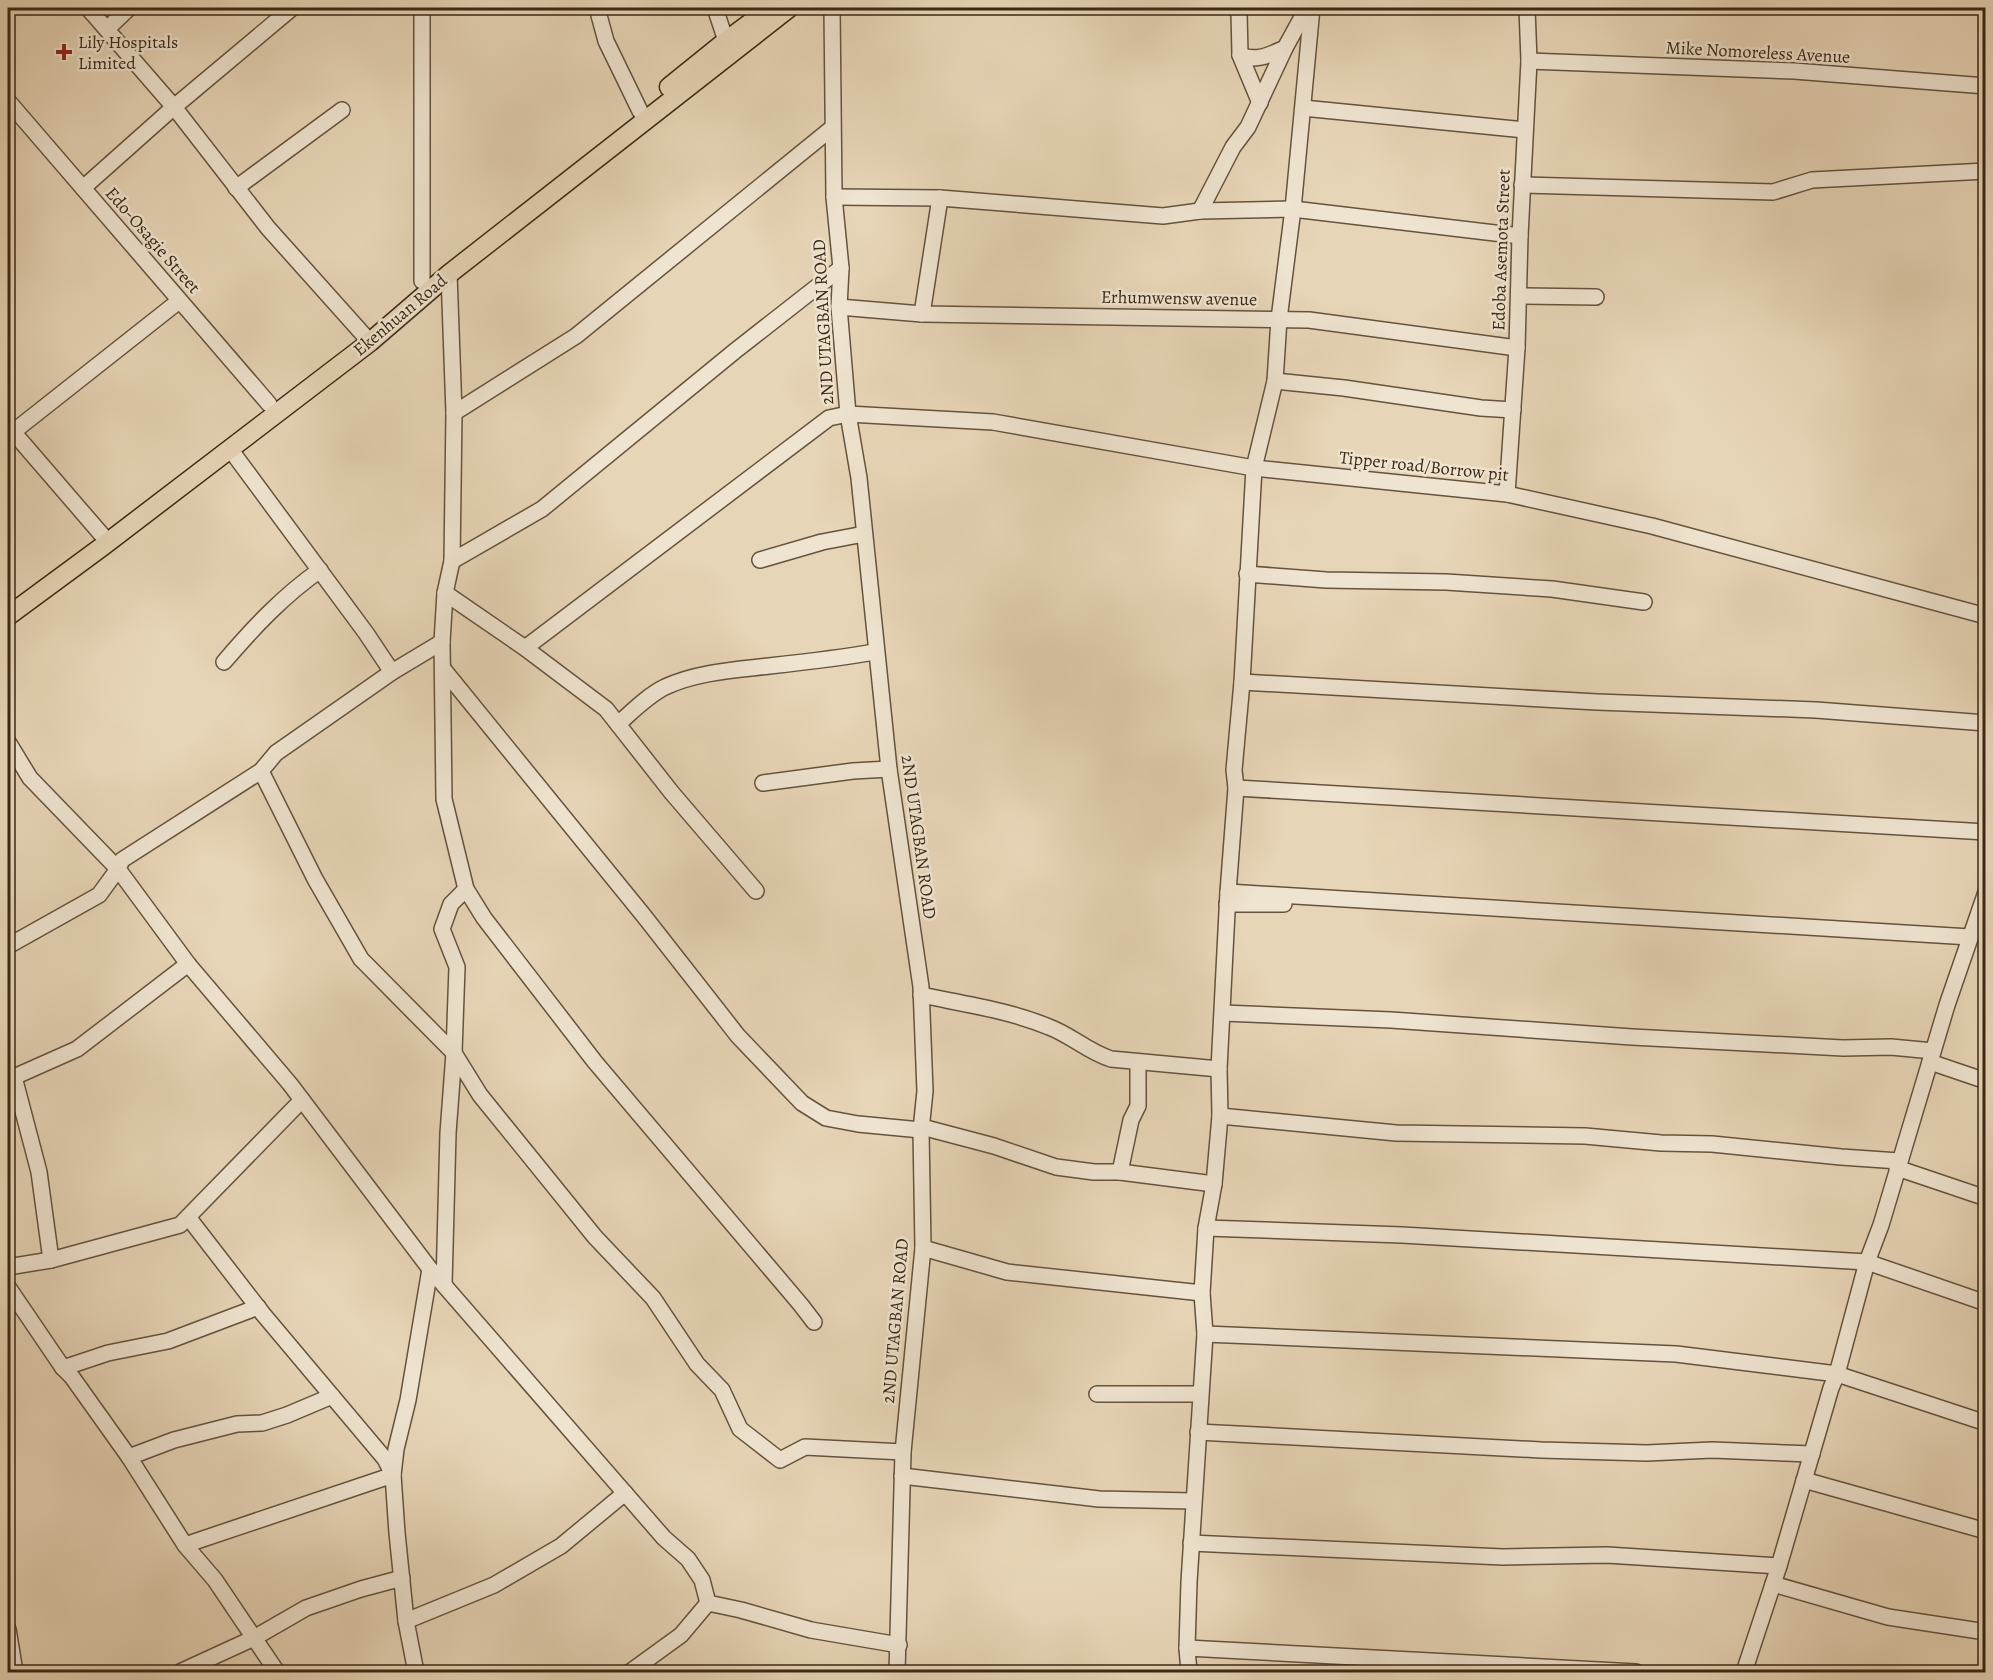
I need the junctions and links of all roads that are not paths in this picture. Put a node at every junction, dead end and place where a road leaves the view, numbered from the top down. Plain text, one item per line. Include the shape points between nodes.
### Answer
1 (88, 8) edge
2 (129, 8) edge
3 (292, 8) edge
4 (422, 8) edge
5 (597, 8) edge
6 (715, 8) edge
7 (771, 8) edge
8 (789, 8) edge
9 (832, 8) edge
10 (1234, 8) edge
11 (1307, 8) edge
12 (1312, 8) edge
13 (1527, 8) edge
14 (107, 29) junction
15 (726, 40) junction
16 (1285, 48) junction
17 (1240, 55) junction
18 (1529, 61) junction
19 (1986, 86) edge
20 (8, 101) edge
21 (1260, 103) junction
22 (174, 107) junction
23 (1303, 108) junction
24 (342, 110) dead end
25 (640, 111) junction
26 (832, 128) junction
27 (1525, 130) junction
28 (1986, 171) edge
29 (1522, 185) junction
30 (82, 188) junction
31 (236, 188) junction
32 (834, 197) junction
33 (940, 198) junction
34 (1293, 209) junction
35 (1200, 211) junction
36 (1520, 236) junction
37 (841, 268) junction
38 (449, 274) junction
39 (422, 281) junction
40 (1519, 296) junction
41 (1596, 297) dead end
42 (179, 301) junction
43 (839, 307) junction
44 (922, 314) junction
45 (1279, 319) junction
46 (366, 337) junction
47 (1517, 348) junction
48 (1275, 381) junction
49 (269, 404) junction
50 (1513, 410) junction
51 (454, 413) junction
52 (848, 414) junction
53 (10, 429) edge
54 (230, 449) junction
55 (1254, 468) junction
56 (1507, 494) junction
57 (864, 534) junction
58 (102, 535) junction
59 (760, 560) dead end
60 (452, 561) junction
61 (320, 570) junction
62 (1247, 574) junction
63 (445, 593) junction
64 (1644, 602) dead end
65 (8, 606) edge
66 (8, 616) edge
67 (1986, 616) edge
68 (442, 642) junction
69 (525, 648) junction
70 (875, 652) junction
71 (224, 662) dead end
72 (444, 670) junction
73 (392, 672) junction
74 (1242, 682) junction
75 (1986, 723) edge
76 (618, 724) junction
77 (8, 742) edge
78 (888, 769) junction
79 (261, 771) junction
80 (763, 783) dead end
81 (1236, 788) junction
82 (1754, 818) dead end
83 (1986, 832) edge
84 (118, 869) junction
85 (466, 889) junction
86 (756, 891) dead end
87 (1986, 892) edge
88 (1227, 898) junction
89 (1747, 932) dead end
90 (1970, 937) junction
91 (8, 946) edge
92 (188, 964) junction
93 (921, 995) junction
94 (1223, 1013) junction
95 (454, 1053) junction
96 (1932, 1056) junction
97 (1138, 1062) junction
98 (1220, 1069) junction
99 (11, 1078) edge
100 (1986, 1082) edge
101 (302, 1100) junction
102 (1220, 1116) junction
103 (922, 1128) junction
104 (1898, 1164) junction
105 (1120, 1172) junction
106 (1215, 1184) junction
107 (1986, 1198) edge
108 (188, 1216) junction
109 (1206, 1228) junction
110 (923, 1248) junction
111 (51, 1260) junction
112 (1867, 1262) junction
113 (8, 1267) edge
114 (430, 1269) junction
115 (444, 1285) junction
116 (8, 1287) edge
117 (1202, 1293) junction
118 (1986, 1303) edge
119 (258, 1307) junction
120 (814, 1322) dead end
121 (1205, 1334) junction
122 (63, 1368) junction
123 (1837, 1374) junction
124 (1097, 1394) dead end
125 (1200, 1394) junction
126 (332, 1396) junction
127 (1986, 1423) edge
128 (1198, 1432) junction
129 (903, 1452) junction
130 (1812, 1454) junction
131 (129, 1457) junction
132 (393, 1475) junction
133 (902, 1476) junction
134 (1804, 1480) junction
135 (625, 1493) junction
136 (1193, 1501) junction
137 (1986, 1532) edge
138 (1191, 1543) junction
139 (185, 1545) junction
140 (1779, 1566) junction
141 (402, 1578) junction
142 (1773, 1584) junction
143 (708, 1603) junction
144 (406, 1621) junction
145 (8, 1629) edge
146 (1986, 1632) edge
147 (254, 1638) junction
148 (899, 1646) junction
149 (1187, 1648) junction
150 (15, 1672) edge
151 (180, 1672) edge
152 (277, 1672) edge
153 (416, 1672) edge
154 (630, 1672) edge
155 (897, 1672) edge
156 (1189, 1672) edge
157 (1636, 1672) edge
158 (1744, 1672) edge

1 - 14 street
2 - 14 street
3 - 22 street
4 - 39 street
5 - 25 street via 606,41
6 - 15 street
7 - 15 main road, Ekenhuan Road
8 - 38 main road, Ekenhuan Road
9 - 26 street, 2ND UTAGBAN ROAD
10 - 17 street via 1239,12
11 - 16 street
12 - 23 street
13 - 18 street, Edoba Asemota Street
14 - 22 street
15 - 25 main road, Ekenhuan Road
16 - 17 street via 1251,59
16 - 21 street
17 - 21 street
18 - 19 street, Mike Nomoreless Avenue via 1794,71
18 - 27 street, Edoba Asemota Street
20 - 30 street, Edo-Osagie Street
21 - 35 street
22 - 30 street
22 - 31 street
23 - 27 street
23 - 34 street
24 - 31 street
25 - 39 main road, Ekenhuan Road
26 - 32 street, 2ND UTAGBAN ROAD
26 - 51 street via 576,336
27 - 29 street, Edoba Asemota Street
28 - 29 street via 1812,180 1773,192
29 - 36 street, Edoba Asemota Street
30 - 42 street, Edo-Osagie Street
31 - 46 street
32 - 33 street
32 - 37 street, 2ND UTAGBAN ROAD
33 - 35 street via 1163,216
33 - 44 street
34 - 35 street
34 - 36 street
34 - 45 street
36 - 40 street, Edoba Asemota Street
37 - 43 street, 2ND UTAGBAN ROAD
37 - 60 street via 543,510
38 - 46 main road, Ekenhuan Road
38 - 51 street
39 - 46 main road, Ekenhuan Road
40 - 41 street
40 - 47 street, Edoba Asemota Street
42 - 49 street, Edo-Osagie Street
42 - 53 street
43 - 44 street, Erhumwensw avenue
43 - 52 street, 2ND UTAGBAN ROAD
44 - 45 street, Erhumwensw avenue
45 - 47 street, Erhumwensw avenue
45 - 48 street
46 - 49 main road, Ekenhuan Road
46 - 54 main road, Ekenhuan Road
47 - 50 street, Edoba Asemota Street
48 - 50 street
48 - 55 street
49 - 58 main road, Ekenhuan Road
50 - 56 street, Edoba Asemota Street
51 - 60 street
52 - 55 street, Tipper road/Borrow pit via 993,422
52 - 57 street, 2ND UTAGBAN ROAD
52 - 69 street via 829,418
53 - 58 street
54 - 61 street
54 - 66 main road, Ekenhuan Road
55 - 56 street, Tipper road/Borrow pit
55 - 62 street
56 - 67 street, Tipper road/Borrow pit via 1652,526
57 - 59 street
57 - 70 street, 2ND UTAGBAN ROAD
58 - 65 main road, Ekenhuan Road
60 - 63 street
61 - 71 street via 252,629
61 - 73 street
62 - 64 street via 1552,589
62 - 74 street
63 - 68 street
63 - 69 street
68 - 72 street
68 - 73 street
69 - 76 street via 606,709
70 - 76 street via 690,678 644,701
70 - 78 street, 2ND UTAGBAN ROAD
72 - 85 street via 444,799
72 - 103 street via 738,1036 802,1103 826,1118
73 - 79 street via 276,753
74 - 75 street
74 - 81 street via 1234,770
76 - 86 street
77 - 84 street via 30,778
78 - 80 street
78 - 93 street, 2ND UTAGBAN ROAD
79 - 84 street via 122,860
79 - 95 street via 315,879 361,959
81 - 82 street
81 - 83 street
81 - 88 street
84 - 91 street via 99,894
84 - 92 street
85 - 95 street via 451,904 442,929 457,967
85 - 120 street via 595,1062
87 - 90 street
88 - 89 street via 1630,920
88 - 90 street
88 - 94 street
90 - 96 street
92 - 99 street via 77,1049
92 - 101 street
93 - 97 street via 1006,1012 1050,1027 1095,1054
93 - 103 street, 2ND UTAGBAN ROAD via 925,1091
94 - 96 street via 1843,1048 1892,1047
94 - 98 street
95 - 115 street
95 - 129 street via 480,1095 588,1228 653,1298 697,1364 722,1390 740,1429 780,1460 805,1447
96 - 100 street
96 - 104 street
97 - 98 street
97 - 105 street via 1138,1106 1131,1120
98 - 102 street
99 - 111 street via 39,1172
101 - 108 street
101 - 114 street
102 - 104 street via 1396,1133 1585,1136 1712,1144
102 - 106 street
103 - 105 street via 1056,1167
103 - 110 street, 2ND UTAGBAN ROAD
104 - 107 street
104 - 112 street
105 - 106 street
106 - 109 street
108 - 111 street via 180,1225
108 - 119 street
109 - 112 street via 1461,1238
109 - 117 street
110 - 117 street via 1007,1272
110 - 129 street, 2ND UTAGBAN ROAD
111 - 113 street
112 - 118 street
112 - 123 street
114 - 115 street
114 - 132 street
115 - 135 street
116 - 122 street
117 - 121 street
119 - 122 street via 168,1341 108,1353
119 - 126 street
121 - 123 street via 1676,1354
121 - 125 street
122 - 131 street
123 - 127 street
123 - 130 street
124 - 125 street
125 - 128 street
126 - 131 street via 287,1415 174,1440
126 - 132 street via 385,1459
128 - 130 street via 1541,1450
128 - 136 street
129 - 133 street, 2ND UTAGBAN ROAD
130 - 134 street
131 - 139 street
132 - 139 street
132 - 141 street
133 - 136 street via 1099,1499
133 - 148 street, 2ND UTAGBAN ROAD
134 - 137 street
134 - 140 street
135 - 143 street via 688,1559 702,1580
135 - 144 street via 561,1546 494,1585
136 - 138 street
138 - 140 street via 1503,1557 1607,1555
138 - 149 street
139 - 147 street via 215,1580
140 - 142 street
141 - 144 street
141 - 147 street via 306,1608
142 - 146 street via 1888,1617
142 - 158 street
143 - 148 street via 811,1630
143 - 154 street via 681,1635
144 - 153 street
145 - 150 street
147 - 151 street
147 - 152 street
148 - 155 street, 2ND UTAGBAN ROAD
149 - 156 street
149 - 157 street

